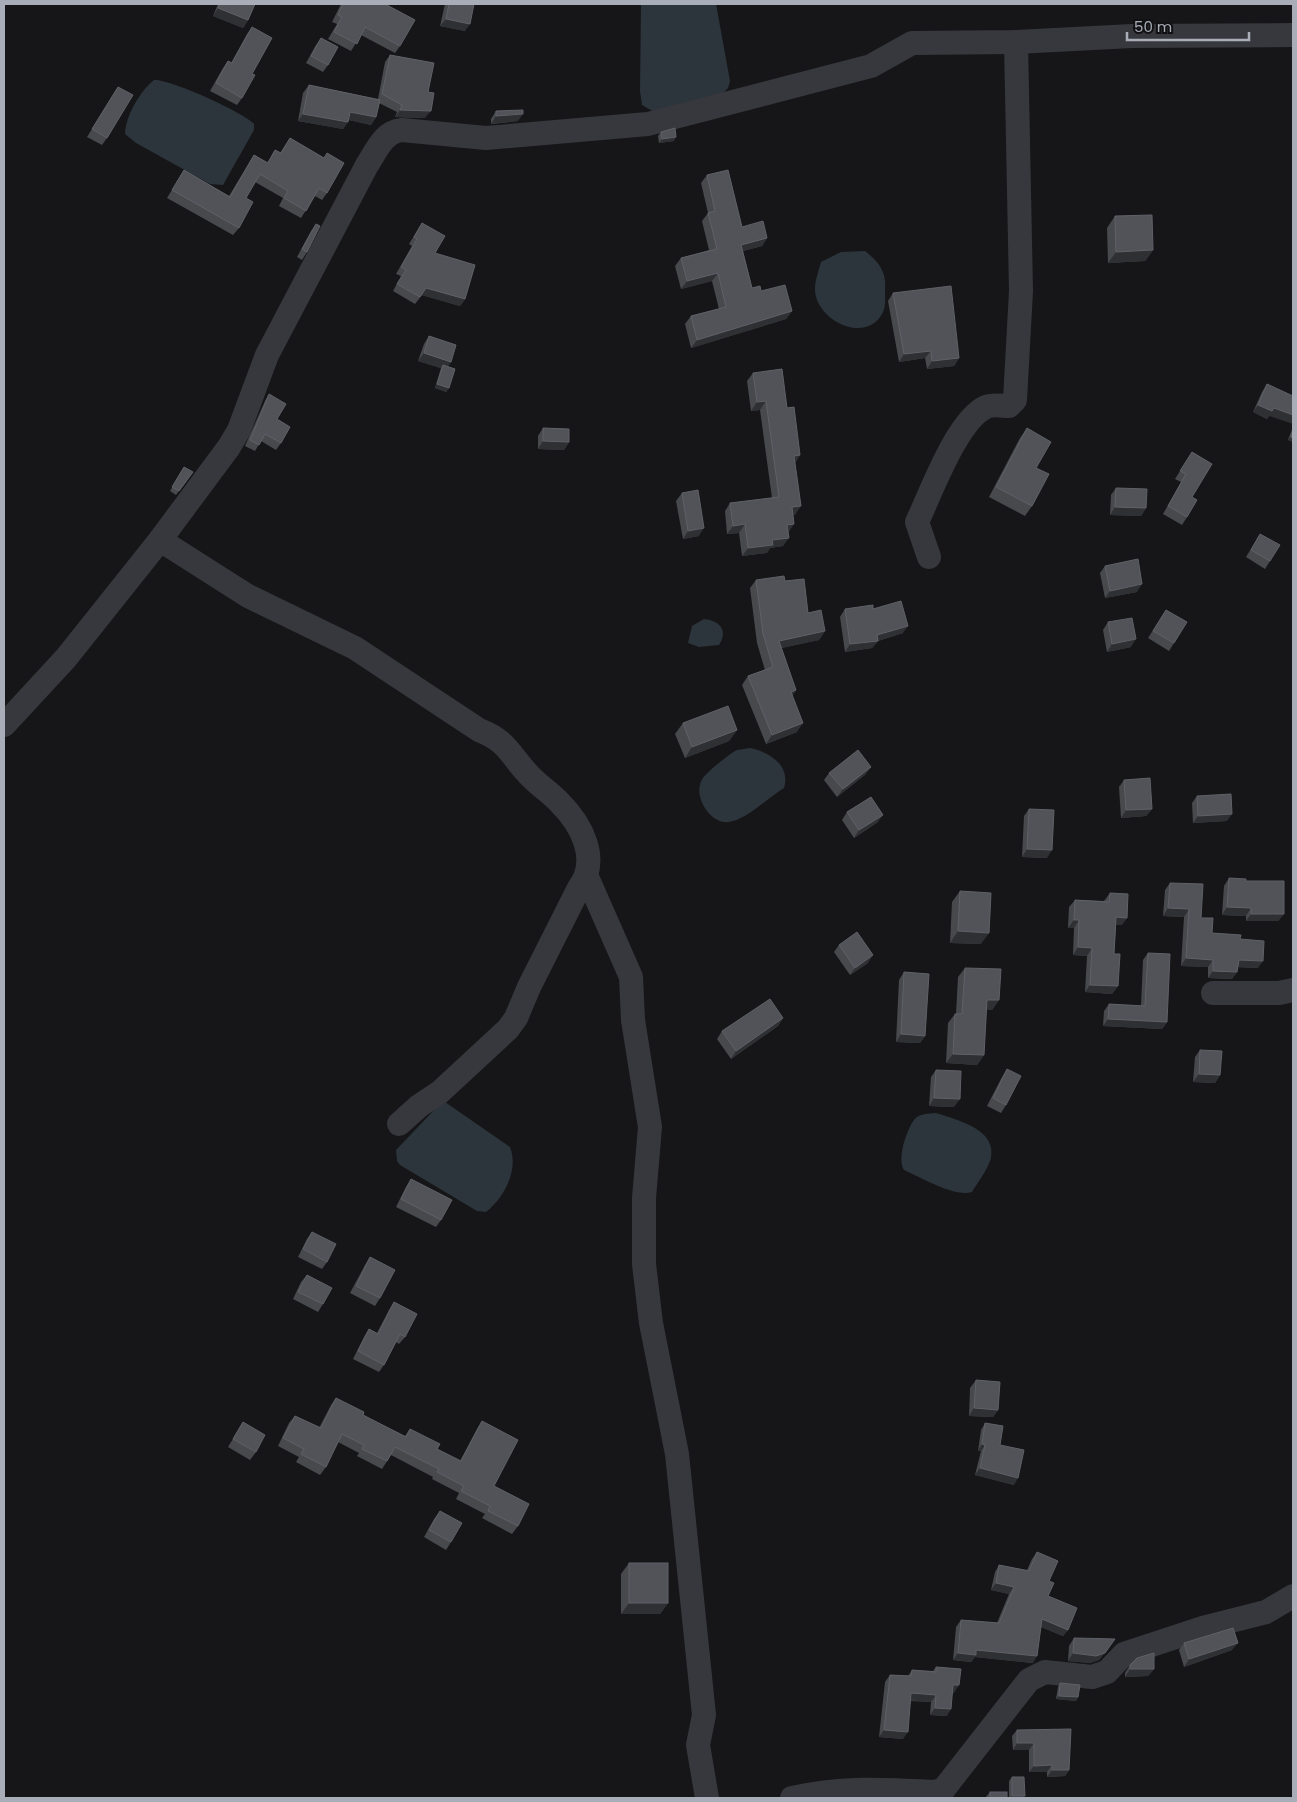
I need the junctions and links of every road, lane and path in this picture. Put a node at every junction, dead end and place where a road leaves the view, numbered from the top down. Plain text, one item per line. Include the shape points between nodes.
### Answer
1 (1293, 35) edge
2 (1016, 42) junction
3 (160, 540) junction
4 (930, 557) dead end
5 (4, 725) edge
6 (587, 877) junction
7 (1293, 990) edge
8 (1213, 992) dead end
9 (399, 1124) dead end
10 (1293, 1596) edge
11 (707, 1798) edge
12 (792, 1798) edge

1 - 2 street via 1132,36
2 - 3 street via 912,44 895,50 871,66 648,124 486,138 392,131 367,165 267,355 242,423 229,447
2 - 4 street via 1020,291 1015,400 1009,406 988,406 976,413 956,440 917,522
3 - 5 street via 66,658
3 - 6 street via 248,596 355,648 478,730 496,737 529,775 562,804 585,839 590,864
6 - 9 street via 508,1030 440,1092
6 - 11 street via 631,977 633,1020 650,1127 644,1198 644,1264 651,1324 677,1454 704,1715 698,1744
7 - 8 street
10 - 12 street via 1266,1612 1203,1628 1124,1654 1107,1672 1092,1677 1045,1672 1029,1680 943,1790 870,1788

